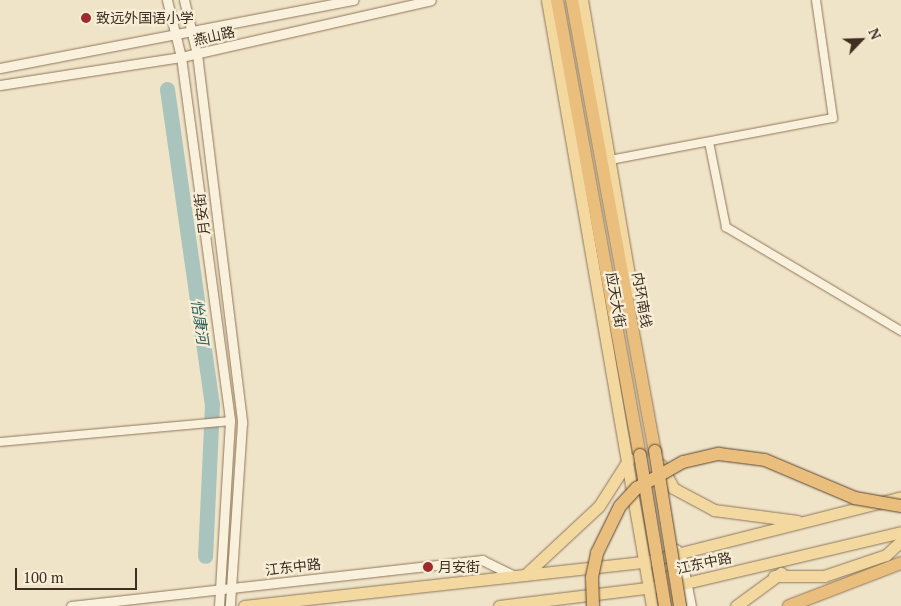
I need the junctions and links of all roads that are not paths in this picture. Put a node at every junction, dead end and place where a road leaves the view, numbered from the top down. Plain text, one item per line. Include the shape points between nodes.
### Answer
1 (167, 0) edge
2 (184, 0) edge
3 (354, 0) edge
4 (432, 0) edge
5 (547, 0) edge
6 (558, 0) edge
7 (572, 0) edge
8 (582, 0) edge
9 (816, 0) edge
10 (192, 33) junction
11 (177, 36) junction
12 (197, 54) junction
13 (181, 57) junction
14 (0, 68) edge
15 (0, 85) edge
16 (709, 142) junction
17 (610, 160) junction
18 (901, 331) edge
19 (230, 421) junction
20 (0, 442) edge
21 (629, 459) junction
22 (658, 460) junction
23 (901, 497) edge
24 (901, 506) edge
25 (809, 521) junction
26 (901, 532) edge
27 (667, 539) junction
28 (901, 541) edge
29 (681, 555) junction
30 (808, 555) junction
31 (666, 558) junction
32 (645, 562) junction
33 (901, 563) edge
34 (520, 575) junction
35 (774, 576) junction
36 (686, 583) junction
37 (670, 585) junction
38 (649, 588) junction
39 (231, 589) junction
40 (220, 590) junction
41 (530, 604) edge
42 (71, 606) edge
43 (219, 606) edge
44 (230, 606) edge
45 (244, 606) edge
46 (506, 606) edge
47 (593, 606) edge
48 (652, 606) edge
49 (665, 606) edge
50 (673, 606) edge
51 (680, 606) edge
52 (691, 606) edge
53 (736, 606) edge
54 (789, 606) edge

1 - 11 street
2 - 10 street, 月安街
3 - 10 street, 燕山路
4 - 12 street, 燕山路
5 - 21 main road, 应天大街
6 - 49 highway, bridge
7 - 51 highway, 内环南线, bridge
8 - 17 main road, 应天大街
9 - 16 street via 834,118
10 - 11 street, 燕山路
10 - 12 street, 月安街
11 - 13 street
11 - 14 street, 燕山路
12 - 13 street, 燕山路
12 - 39 street, 月安街 via 242,423
13 - 15 street, 燕山路
13 - 19 street
16 - 17 street
16 - 18 street via 726,227
17 - 22 main road, 应天大街
19 - 20 street
19 - 40 street
21 - 32 main road, 应天大街
21 - 34 main road via 599,506
22 - 25 main road via 673,488 714,510
22 - 27 main road, 应天大街
23 - 25 main road, 江东中路
24 - 47 highway, bridge via 855,498 765,460 719,454 682,462 637,488 615,514 597,553 592,577
25 - 29 main road, 江东中路
26 - 30 main road, 江东中路
27 - 29 street
27 - 31 main road, 应天大街
28 - 35 main road via 886,555 824,576
29 - 31 main road, 江东中路
29 - 36 street
30 - 35 main road
30 - 36 main road, 江东中路
31 - 32 main road, 江东中路
31 - 37 main road, 应天大街
32 - 34 main road, 江东中路
32 - 38 main road, 应天大街
33 - 54 highway
34 - 39 street, 江东中路 via 482,560
34 - 45 main road, 江东中路
35 - 53 main road
36 - 37 main road, 江东中路
36 - 52 street
37 - 38 main road, 江东中路
37 - 50 main road, 应天大街
38 - 41 main road, 江东中路
38 - 48 main road, 应天大街
39 - 40 street, 江东中路
39 - 44 street, 月安街
40 - 42 street, 江东中路
40 - 43 street
41 - 46 main road, 江东中路

